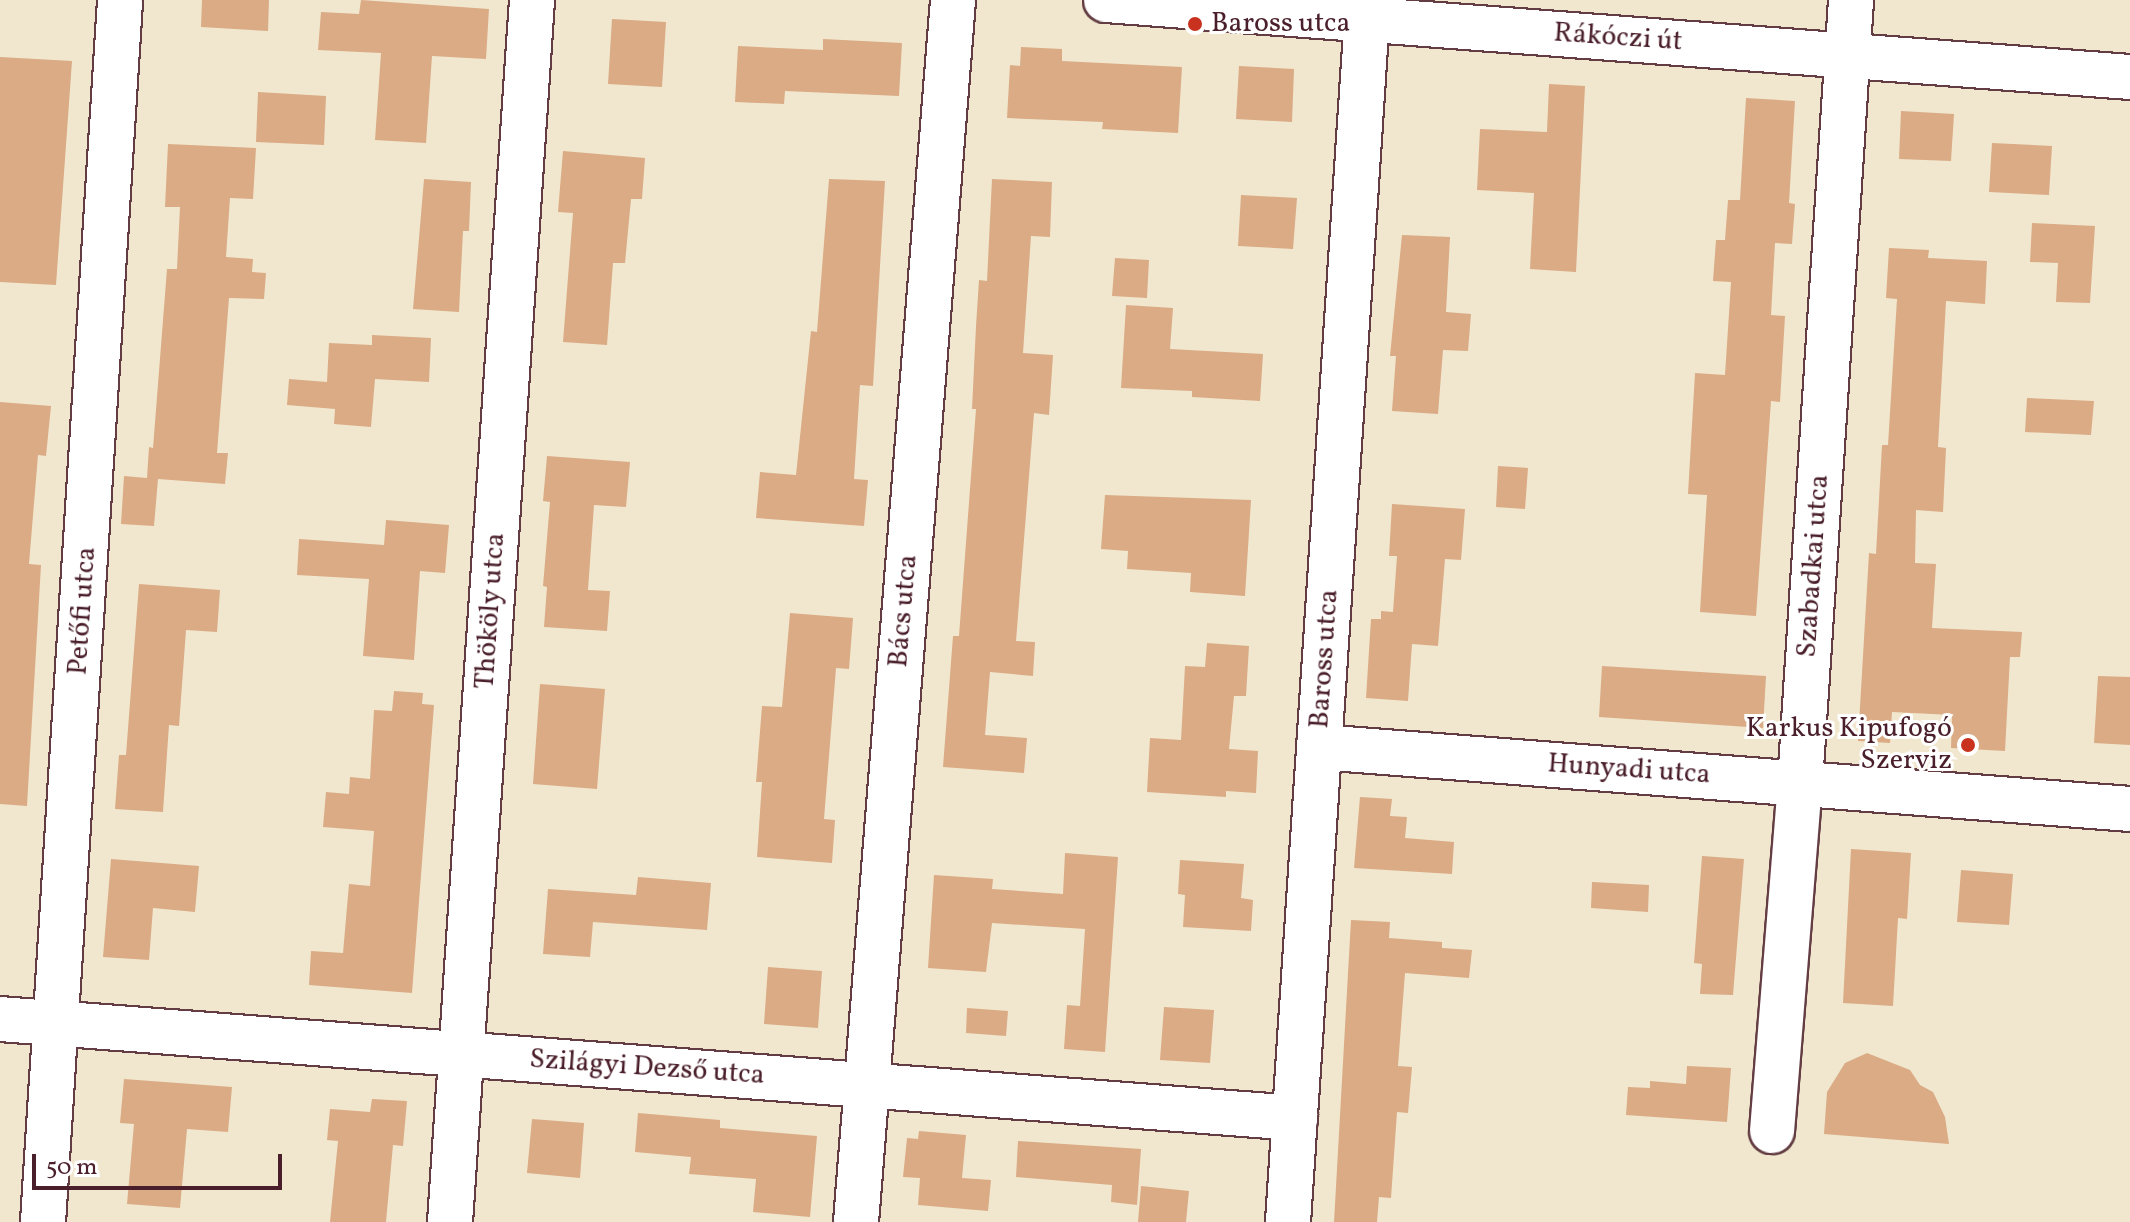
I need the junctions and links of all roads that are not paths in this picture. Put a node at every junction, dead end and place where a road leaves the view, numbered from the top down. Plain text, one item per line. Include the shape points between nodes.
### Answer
1 (120, 0) edge
2 (532, 0) edge
3 (953, 0) edge
4 (1106, 0) edge
5 (1851, 0) edge
6 (1368, 10) edge
7 (1848, 56) junction
8 (2130, 77) edge
9 (1319, 747) junction
10 (1800, 783) junction
11 (2130, 809) edge
12 (0, 1019) edge
13 (57, 1023) junction
14 (462, 1054) junction
15 (866, 1085) junction
16 (1295, 1118) junction
17 (1772, 1131) dead end
18 (43, 1222) edge
19 (450, 1222) edge
20 (856, 1222) edge
21 (1288, 1222) edge

1 - 13 street, Petőfi utca
2 - 14 street, Thököly utca
3 - 15 street, Bács utca
4 - 6 street, Rákóczi út
5 - 7 street, Szabadkai utca
6 - 7 street, Rákóczi út
6 - 9 street, Baross utca
7 - 8 street, Rákóczi út
7 - 10 street, Szabadkai utca
9 - 10 street, Hunyadi utca
9 - 16 street, Baross utca
10 - 11 street, Hunyadi utca
10 - 17 street, Szabadkai utca
12 - 13 street, Szilágyi Dezső utca
13 - 14 street, Szilágyi Dezső utca
13 - 18 street, Petőfi utca
14 - 15 street, Szilágyi Dezső utca
14 - 19 street, Thököly utca
15 - 16 street, Szilágyi Dezső utca
15 - 20 street, Bács utca
16 - 21 street, Baross utca

